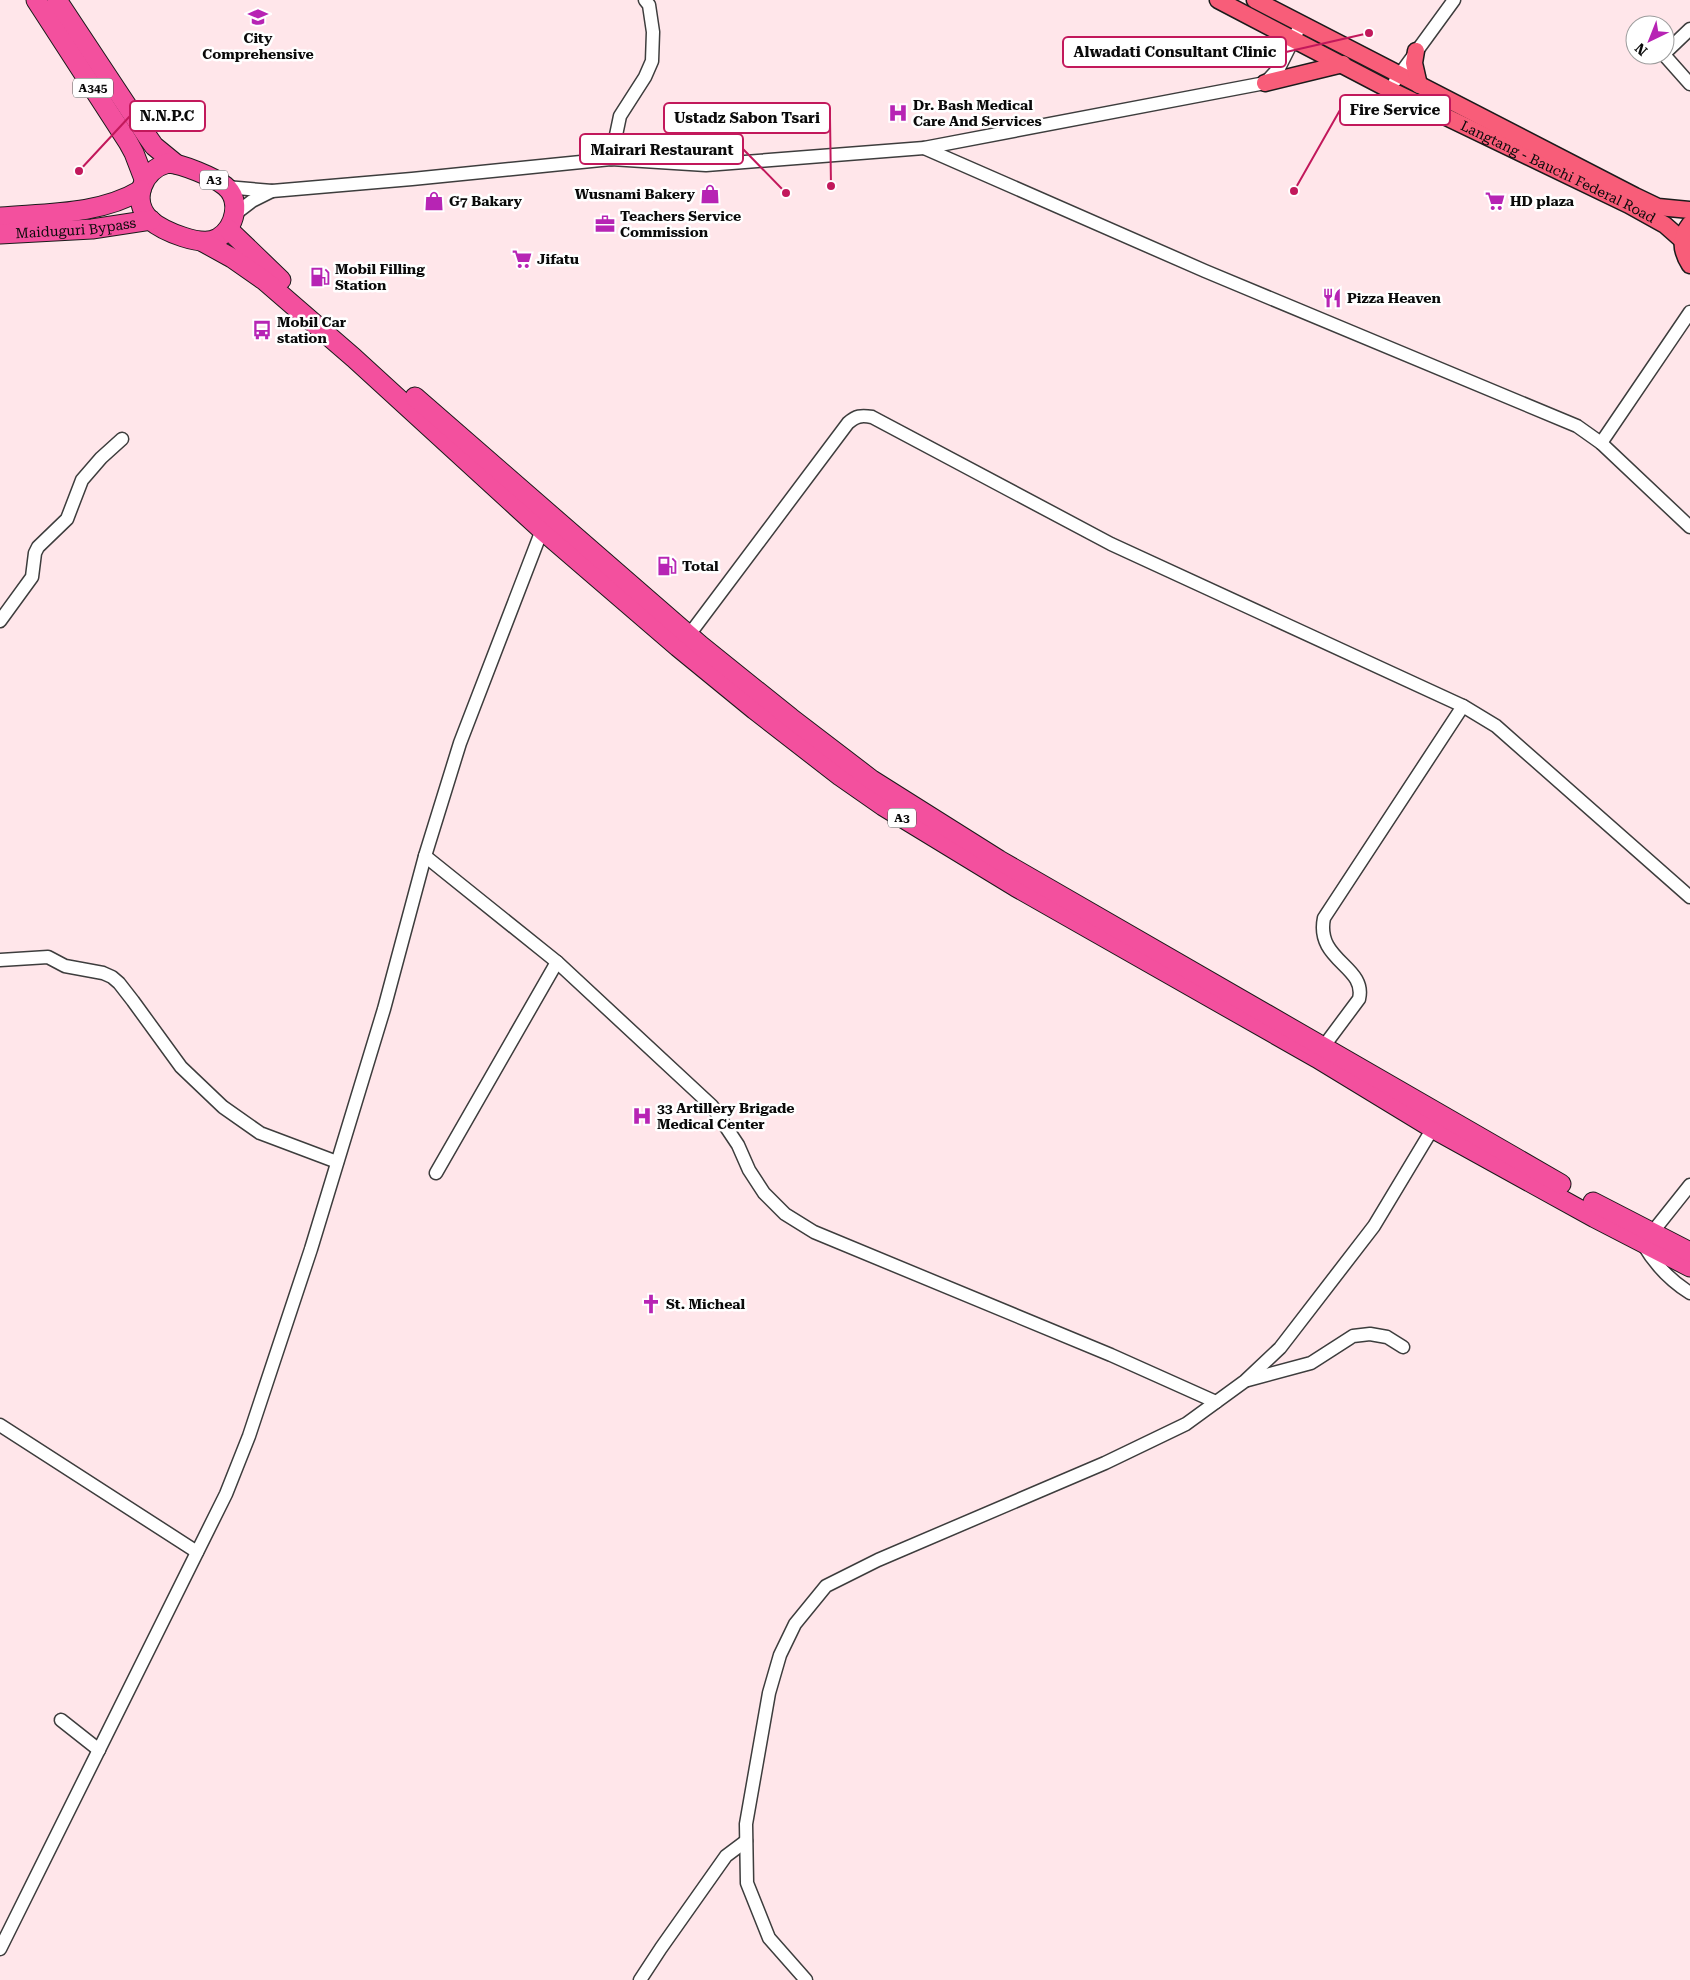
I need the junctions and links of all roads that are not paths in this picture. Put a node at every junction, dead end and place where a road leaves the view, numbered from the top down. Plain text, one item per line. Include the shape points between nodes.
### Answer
1 (36, 0) edge
2 (56, 0) edge
3 (645, 0) edge
4 (1218, 0) edge
5 (1255, 0) edge
6 (1454, 0) edge
7 (1301, 24) junction
8 (1690, 29) edge
9 (1294, 39) junction
10 (1416, 51) junction
11 (1343, 64) junction
12 (1686, 72) edge
13 (1399, 75) junction
14 (1265, 84) junction
15 (1690, 84) edge
16 (1419, 86) junction
17 (1390, 90) junction
18 (924, 148) junction
19 (611, 159) junction
20 (176, 164) junction
21 (142, 185) junction
22 (226, 186) junction
23 (272, 191) junction
24 (1690, 210) edge
25 (0, 217) edge
26 (151, 220) junction
27 (232, 221) junction
28 (1690, 224) edge
29 (0, 234) edge
30 (1682, 240) junction
31 (203, 242) junction
32 (1690, 265) edge
33 (1690, 312) edge
34 (122, 439) dead end
35 (1601, 443) junction
36 (1690, 527) edge
37 (542, 530) junction
38 (0, 621) edge
39 (683, 641) junction
40 (1463, 706) junction
41 (425, 856) junction
42 (1690, 897) edge
43 (0, 960) edge
44 (556, 962) junction
45 (1266, 1021) junction
46 (1324, 1046) junction
47 (1438, 1122) junction
48 (337, 1162) junction
49 (436, 1173) dead end
50 (1690, 1185) edge
51 (1648, 1238) junction
52 (1688, 1261) edge
53 (1689, 1293) edge
54 (1403, 1346) dead end
55 (1246, 1381) junction
56 (1216, 1402) junction
57 (0, 1425) edge
58 (197, 1552) junction
59 (61, 1720) dead end
60 (99, 1750) junction
61 (746, 1841) junction
62 (0, 1949) edge
63 (640, 1980) edge
64 (806, 1980) edge

1 - 21 highway, A345 via 128,142
2 - 20 highway, A345 via 154,146
3 - 19 street via 649,5 653,32 652,61 620,116
4 - 9 main road, Langtang - Bauchi Federal Road
5 - 7 main road, Langtang - Bauchi Federal Road
6 - 10 street
7 - 9 street
7 - 13 main road, Langtang - Bauchi Federal Road
8 - 12 street via 1666,52 1666,57
9 - 11 main road, Langtang - Bauchi Federal Road
9 - 14 street via 1279,68
10 - 13 street
10 - 16 main road via 1414,63
11 - 14 main road
11 - 17 main road, Langtang - Bauchi Federal Road
12 - 15 street
13 - 16 main road, Langtang - Bauchi Federal Road
13 - 17 street
14 - 18 street
16 - 24 main road, Langtang - Bauchi Federal Road via 1658,207
17 - 30 main road, Langtang - Bauchi Federal Road via 1636,209 1665,225
18 - 19 street via 706,165
18 - 35 street via 1205,271 1577,426
19 - 23 street
20 - 21 highway via 162,165 149,173
20 - 22 highway, A3
21 - 25 highway, Maiduguri Bypass via 110,204
21 - 26 highway via 143,208
22 - 23 street
22 - 27 highway, A3 via 234,200
23 - 27 street via 252,201
26 - 29 highway, Maiduguri Bypass via 92,229
26 - 31 highway, A3 via 194,241
27 - 31 highway via 216,239
27 - 39 highway, A3 via 254,255
28 - 30 main road
30 - 32 main road via 1682,250
31 - 37 highway, A3 via 250,270 289,301
33 - 35 street
34 - 38 street via 82,480 67,519 38,547 32,578
35 - 36 street
37 - 39 highway, A3
37 - 41 street via 460,743
39 - 40 street via 848,423 863,415 1111,544
39 - 45 highway, A3 via 865,775 996,866
40 - 42 street via 1496,726
40 - 46 street via 1324,918 1326,945 1356,978 1361,991 1359,999
41 - 44 street
41 - 48 street via 384,1009
43 - 48 street via 48,957 65,966 112,977 134,1001 180,1067 222,1107 260,1133
44 - 49 street
44 - 56 street via 712,1106 764,1193 785,1214 814,1232
45 - 46 highway, A3
45 - 47 highway, A3
46 - 47 highway, A3
47 - 51 highway, A3
47 - 55 street via 1374,1226 1280,1348
48 - 58 street via 249,1436 226,1494
50 - 51 street
51 - 52 highway, A3
51 - 53 street via 1653,1259
52 - 53 street via 1683,1275
54 - 55 street via 1387,1337 1353,1336 1311,1363
55 - 56 street
56 - 61 street via 1186,1424 1105,1463 878,1560 826,1586 795,1624 780,1654 769,1693 746,1824
57 - 58 street
58 - 60 street
59 - 60 street
60 - 62 street
61 - 63 street via 726,1856
61 - 64 street via 747,1883 769,1938

